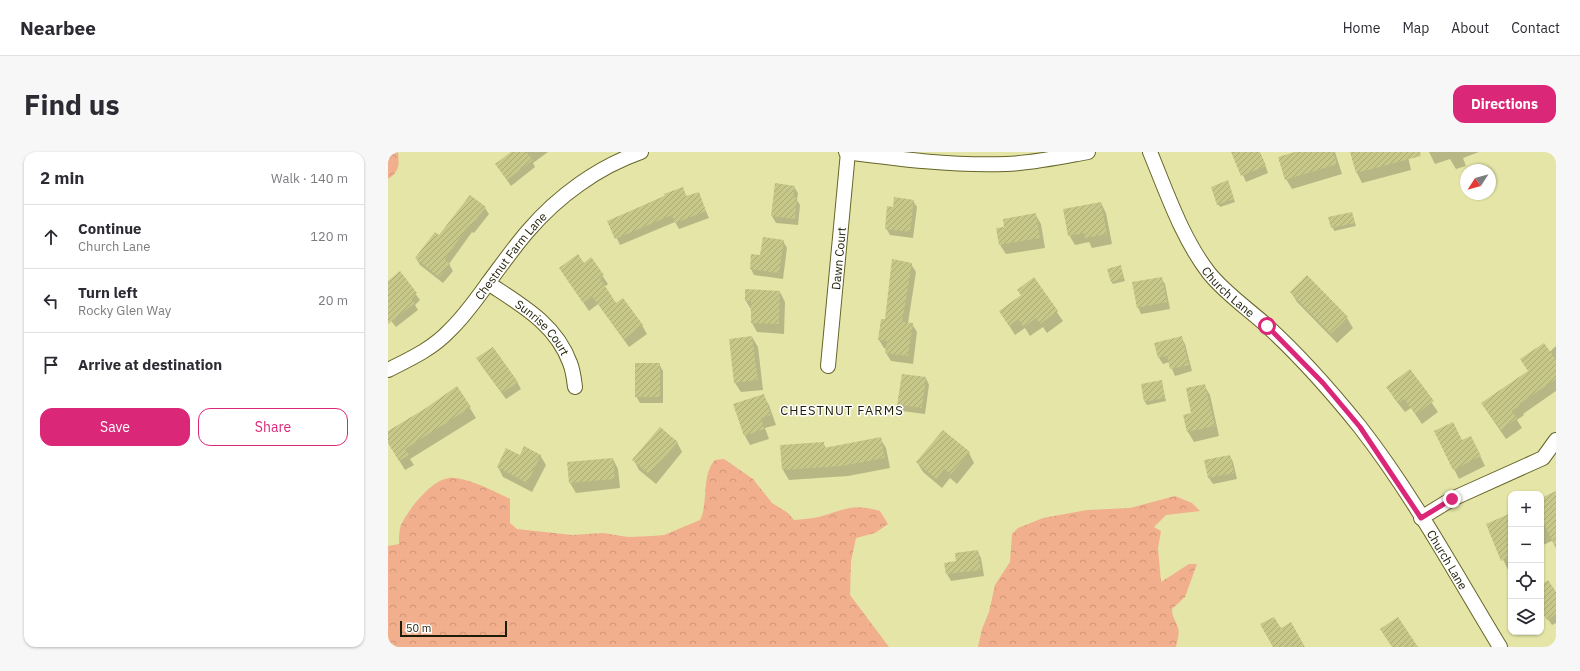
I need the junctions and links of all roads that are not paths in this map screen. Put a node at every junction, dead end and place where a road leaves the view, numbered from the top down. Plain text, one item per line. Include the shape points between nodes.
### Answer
1 (642, 152) edge
2 (847, 152) edge
3 (1088, 152) edge
4 (1150, 152) edge
5 (488, 283) junction
6 (828, 366) dead end
7 (388, 370) edge
8 (575, 387) dead end
9 (1556, 440) edge
10 (1421, 518) junction
11 (1500, 647) edge

1 - 5 street, Chestnut Farm Lane via 602,170 551,207 528,231
2 - 3 street via 969,164 1007,164
2 - 6 street, Dawn Court
4 - 10 street, Church Lane via 1178,219 1210,274 1267,326 1323,383 1364,433
5 - 7 street, Chestnut Farm Lane via 450,331 430,348
5 - 8 street, Sunrise Court via 535,315 551,330 562,344 571,364
9 - 10 street via 1543,458 1452,499
10 - 11 street, Church Lane

